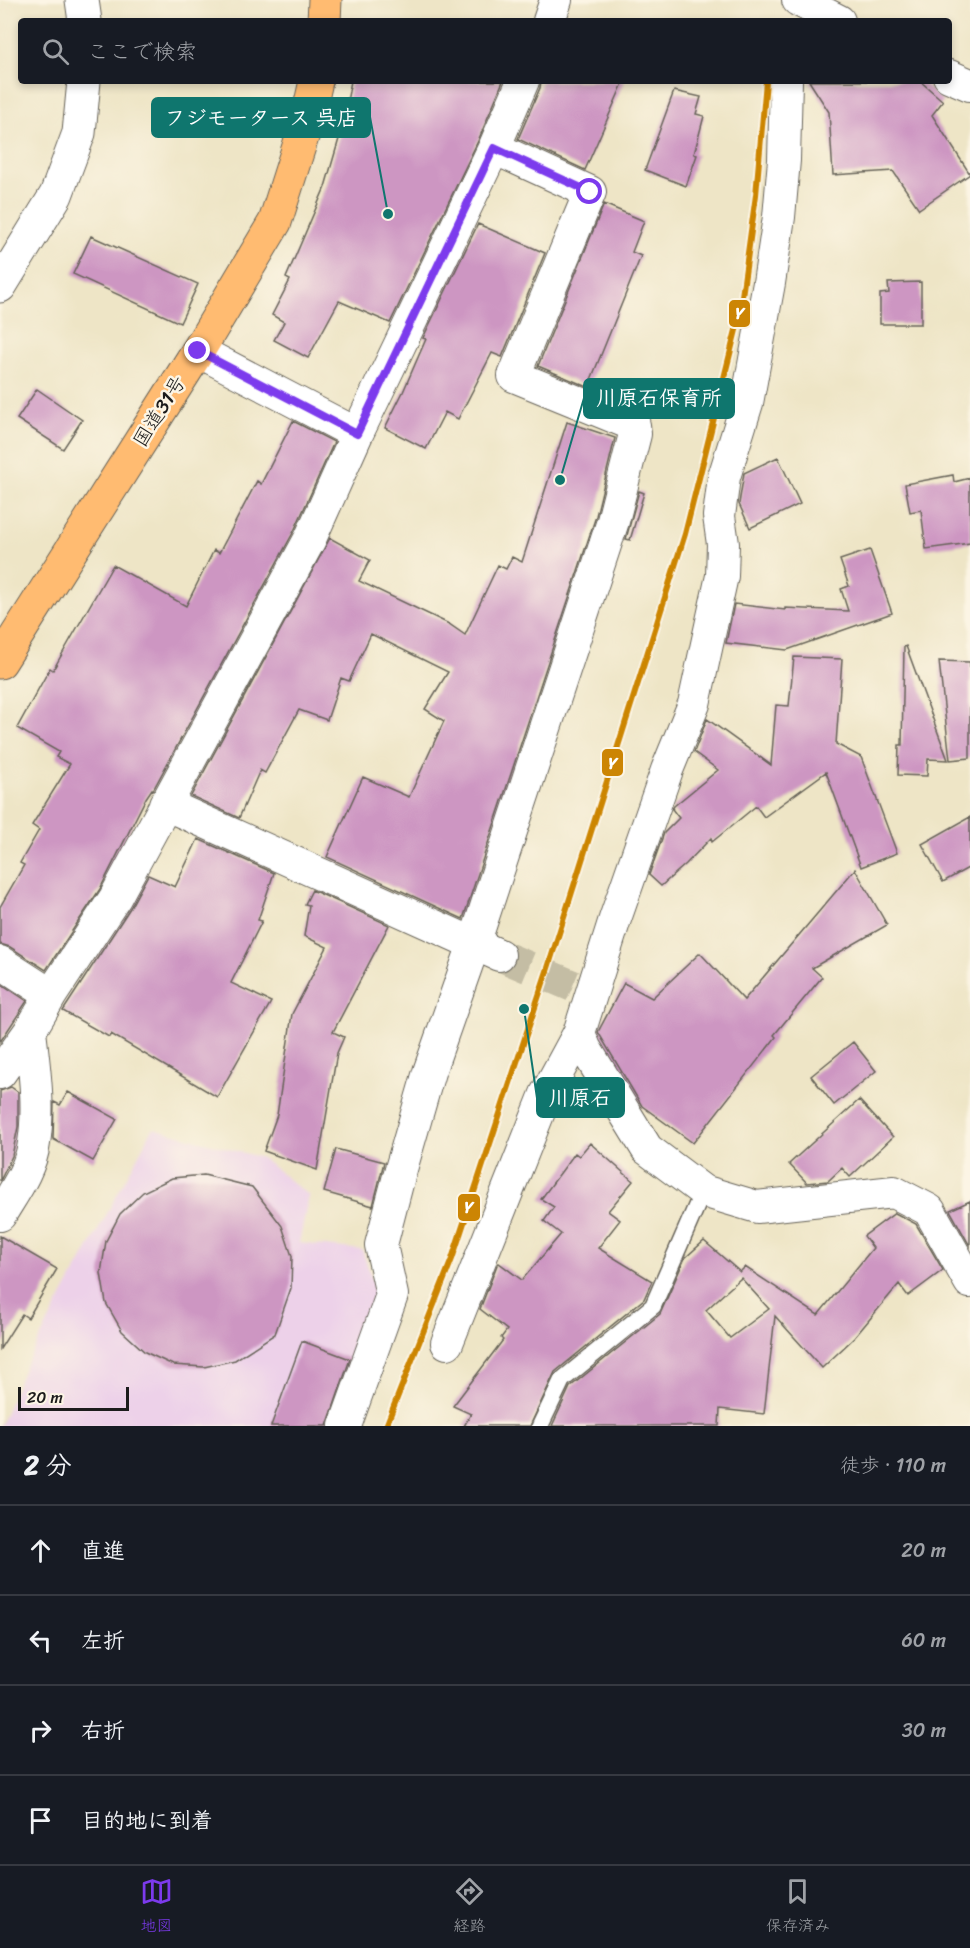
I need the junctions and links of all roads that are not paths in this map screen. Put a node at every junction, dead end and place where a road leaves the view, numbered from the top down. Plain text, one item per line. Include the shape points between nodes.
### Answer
1 (82, 0) edge
2 (325, 0) edge
3 (556, 0) edge
4 (798, 0) edge
5 (85, 18) edge
6 (324, 18) edge
7 (550, 18) edge
8 (795, 18) edge
9 (832, 18) edge
10 (952, 77) edge
11 (84, 84) edge
12 (315, 84) edge
13 (522, 84) edge
14 (786, 84) edge
15 (970, 85) edge
16 (494, 148) junction
17 (0, 286) edge
18 (198, 351) junction
19 (357, 434) junction
20 (0, 662) edge
21 (165, 804) junction
22 (486, 950) junction
23 (0, 962) edge
24 (51, 995) junction
25 (30, 1031) junction
26 (579, 1033) junction
27 (0, 1073) edge
28 (703, 1191) junction
29 (0, 1215) edge
30 (970, 1282) edge
31 (447, 1343) dead end
32 (345, 1426) edge
33 (540, 1426) edge

1 - 5 street
2 - 6 highway
3 - 7 street
4 - 8 street
4 - 9 street
10 - 15 street
11 - 17 street via 79,133 56,195
12 - 18 highway, 国道31号 via 276,222
13 - 16 street
14 - 26 street via 784,160 770,283 747,403 724,477 719,516 722,576 694,704 617,912
16 - 19 street
16 - 22 street via 590,192 514,376 634,425 635,434
18 - 19 street
18 - 20 highway, 国道31号
19 - 21 street via 310,539
21 - 22 street
21 - 24 street via 115,898
22 - 32 street via 429,1072 381,1245 392,1296
23 - 24 street
24 - 25 street
25 - 27 street
25 - 29 street via 36,1091 34,1144 25,1173
26 - 28 street via 647,1149
26 - 31 street via 546,1094
28 - 30 street via 758,1207 894,1192 929,1210
28 - 33 lane via 653,1306 562,1380

